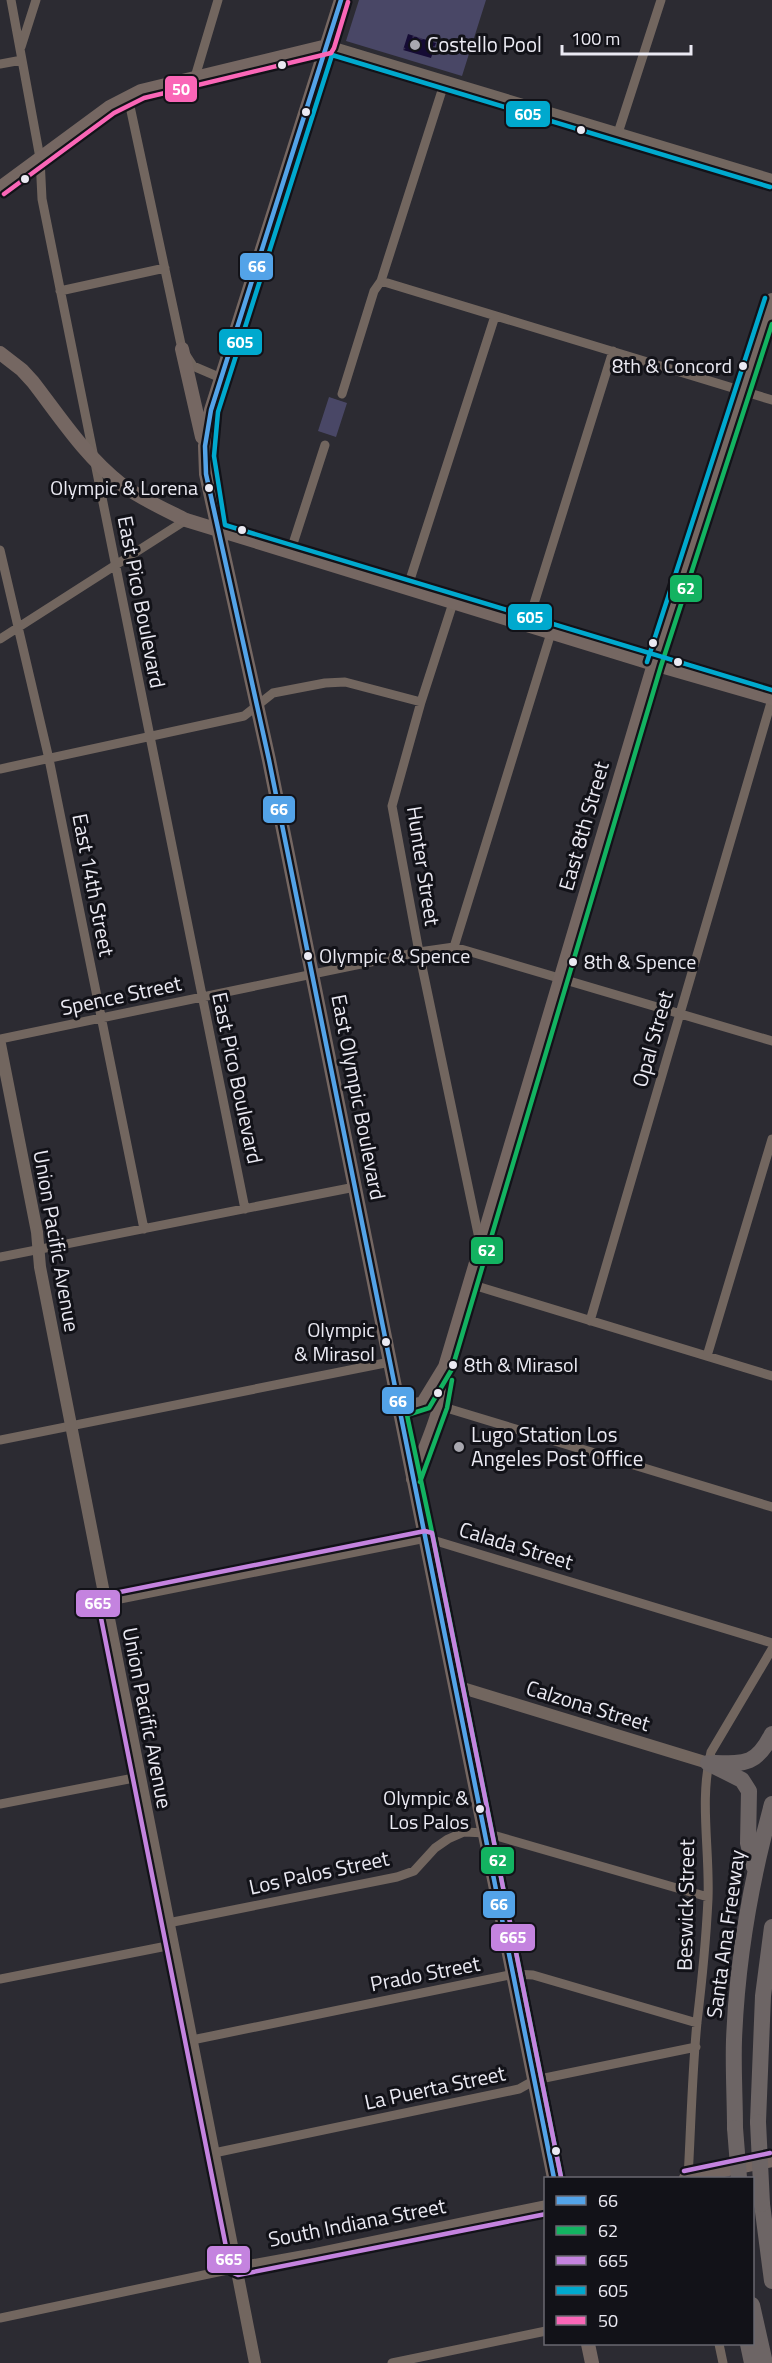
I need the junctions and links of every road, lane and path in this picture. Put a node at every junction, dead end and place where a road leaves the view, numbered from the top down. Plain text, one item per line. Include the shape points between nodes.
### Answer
1 (11, 0) edge
2 (36, 0) edge
3 (218, 0) edge
4 (341, 0) edge
5 (661, 0) edge
6 (327, 46) junction
7 (21, 55) junction
8 (0, 64) edge
9 (195, 76) junction
10 (445, 81) junction
11 (128, 97) junction
12 (618, 134) junction
13 (40, 158) junction
14 (772, 180) edge
15 (0, 188) edge
16 (165, 268) junction
17 (381, 281) junction
18 (60, 291) junction
19 (772, 300) edge
20 (495, 316) junction
21 (182, 349) junction
22 (613, 351) junction
23 (0, 353) edge
24 (220, 378) junction
25 (742, 391) junction
26 (342, 394) dead end
27 (772, 400) edge
28 (325, 445) dead end
29 (205, 446) junction
30 (95, 461) junction
31 (186, 520) junction
32 (219, 531) junction
33 (0, 550) edge
34 (290, 553) junction
35 (116, 566) junction
36 (407, 589) junction
37 (453, 603) junction
38 (527, 626) junction
39 (18, 628) junction
40 (551, 633) junction
41 (0, 639) edge
42 (654, 664) junction
43 (772, 699) edge
44 (421, 702) junction
45 (258, 708) junction
46 (149, 737) junction
47 (49, 759) junction
48 (0, 769) edge
49 (454, 947) junction
50 (419, 952) junction
51 (312, 975) junction
52 (561, 979) junction
53 (202, 998) junction
54 (679, 1012) junction
55 (101, 1018) junction
56 (0, 1039) edge
57 (772, 1041) edge
58 (0, 1044) edge
59 (772, 1139) edge
60 (355, 1187) junction
61 (245, 1209) junction
62 (144, 1229) junction
63 (481, 1245) junction
64 (38, 1250) junction
65 (0, 1257) edge
66 (470, 1284) junction
67 (590, 1321) junction
68 (707, 1356) junction
69 (390, 1362) junction
70 (445, 1367) junction
71 (772, 1376) edge
72 (440, 1406) junction
73 (398, 1410) junction
74 (70, 1426) junction
75 (0, 1440) edge
76 (414, 1479) junction
77 (772, 1507) edge
78 (426, 1538) junction
79 (105, 1602) junction
80 (772, 1643) edge
81 (772, 1649) edge
82 (456, 1686) junction
83 (772, 1734) edge
84 (708, 1763) junction
85 (139, 1777) junction
86 (0, 1804) edge
87 (772, 1804) edge
88 (486, 1833) junction
89 (755, 1874) junction
90 (708, 1897) junction
91 (168, 1923) junction
92 (772, 1927) edge
93 (172, 1944) junction
94 (514, 1974) junction
95 (0, 1979) edge
96 (697, 2023) junction
97 (192, 2040) junction
98 (696, 2047) junction
99 (535, 2080) junction
100 (214, 2153) junction
101 (772, 2160) edge
102 (554, 2177) edge
103 (687, 2177) edge
104 (692, 2177) edge
105 (739, 2177) edge
106 (544, 2206) edge
107 (237, 2268) junction
108 (772, 2281) edge
109 (754, 2310) edge
110 (0, 2318) edge
111 (544, 2331) edge
112 (588, 2345) edge
113 (748, 2345) edge
114 (255, 2363) edge
115 (392, 2363) edge
116 (592, 2363) edge
117 (752, 2363) edge
118 (765, 2363) edge

1 - 7 street, East Pico Boulevard
2 - 7 street
3 - 9 street
4 - 6 main road, East Olympic Boulevard
5 - 12 street
6 - 9 main road
6 - 10 street
6 - 24 main road, East Olympic Boulevard
7 - 8 street
7 - 13 street, East Pico Boulevard
9 - 11 main road
10 - 12 street
10 - 17 street
11 - 13 main road
11 - 16 street
12 - 14 street
13 - 15 main road
13 - 18 street, East Pico Boulevard via 42,200
16 - 18 street
16 - 21 street
17 - 20 street
17 - 26 street via 374,291
18 - 30 street, East Pico Boulevard
19 - 25 main road, East 8th Street
20 - 22 street
20 - 36 street
21 - 24 street via 193,366
21 - 29 main road
22 - 25 street
22 - 38 street
23 - 30 main road via 33,382
24 - 29 main road, East Olympic Boulevard
25 - 27 street
25 - 42 main road, East 8th Street
28 - 34 street
29 - 32 main road, East Olympic Boulevard via 206,474
30 - 31 main road via 145,500
30 - 35 street, East Pico Boulevard
31 - 32 main road
31 - 35 street
32 - 34 main road
32 - 45 main road, East Olympic Boulevard
33 - 39 street, East 14th Street
34 - 36 main road
35 - 39 street
35 - 46 street, East Pico Boulevard
36 - 37 main road
37 - 38 main road
37 - 44 street, Hunter Street
38 - 40 main road
39 - 41 street
39 - 47 street, East 14th Street
40 - 42 main road
40 - 49 street
42 - 43 main road
42 - 52 main road, East 8th Street
43 - 54 street, Opal Street
44 - 45 street via 345,682 273,693
44 - 50 street, Hunter Street via 392,806
45 - 46 street via 242,717
45 - 51 main road, East Olympic Boulevard
46 - 47 street
46 - 53 street, East Pico Boulevard
47 - 48 street
47 - 55 street, East 14th Street
49 - 50 street, Spence Street
49 - 52 street, Spence Street
50 - 51 street, Spence Street
50 - 63 street, Hunter Street
51 - 53 street, Spence Street
51 - 60 main road, East Olympic Boulevard
52 - 54 street, Spence Street
52 - 63 main road, East 8th Street
53 - 55 street, Spence Street
53 - 61 street, East Pico Boulevard
54 - 57 street, Spence Street
54 - 67 street, Opal Street
55 - 56 street, Spence Street
55 - 62 street, East 14th Street
58 - 64 street, Union Pacific Avenue
59 - 68 street
60 - 61 street
60 - 69 main road, East Olympic Boulevard
61 - 62 street
62 - 64 street
63 - 66 main road, East 8th Street
64 - 65 street
64 - 74 street, Union Pacific Avenue
66 - 67 street
66 - 70 main road, East 8th Street
67 - 68 street
68 - 71 street
69 - 73 main road, East Olympic Boulevard
69 - 74 street
70 - 72 main road, East 8th Street
70 - 73 main road, East 8th Street via 423,1403
72 - 76 main road, East 8th Street
72 - 77 street
73 - 76 main road, East Olympic Boulevard
74 - 75 street
74 - 79 street, Union Pacific Avenue
76 - 78 main road, East Olympic Boulevard
78 - 79 street, Calada Street
78 - 80 street, Calada Street
78 - 82 main road, East Olympic Boulevard
79 - 85 street, Union Pacific Avenue
81 - 84 street, Beswick Street
82 - 84 street, Calzona Street
82 - 88 main road, East Olympic Boulevard
83 - 84 highway via 759,1756 750,1761
84 - 89 highway via 742,1780 749,1791 748,1843
84 - 90 street, Beswick Street
85 - 86 street
85 - 91 street, Union Pacific Avenue
87 - 89 highway, Santa Ana Freeway
88 - 90 street, Los Palos Street
88 - 91 street, Los Palos Street via 464,1832 448,1839 414,1871 397,1876
88 - 94 main road, East Olympic Boulevard
89 - 105 highway, Santa Ana Freeway, bridge via 740,1966 735,2030
90 - 96 street, Beswick Street
91 - 93 street, Union Pacific Avenue
92 - 108 highway, bridge via 763,1996 758,2122 762,2204
93 - 95 street
93 - 97 street, Union Pacific Avenue
94 - 96 street, Prado Street via 533,1975
94 - 97 street, Prado Street
94 - 99 main road, East Olympic Boulevard
96 - 98 street, Beswick Street
97 - 100 street, Union Pacific Avenue
98 - 99 street, La Puerta Street
98 - 103 street, Beswick Street
99 - 100 street, La Puerta Street via 519,2089
99 - 102 main road, East Olympic Boulevard
100 - 107 street, Union Pacific Avenue
101 - 104 main road
106 - 107 street, South Indiana Street
107 - 110 street, South Indiana Street
107 - 114 street, Union Pacific Avenue
109 - 118 highway
111 - 115 street
112 - 116 main road
113 - 117 highway

